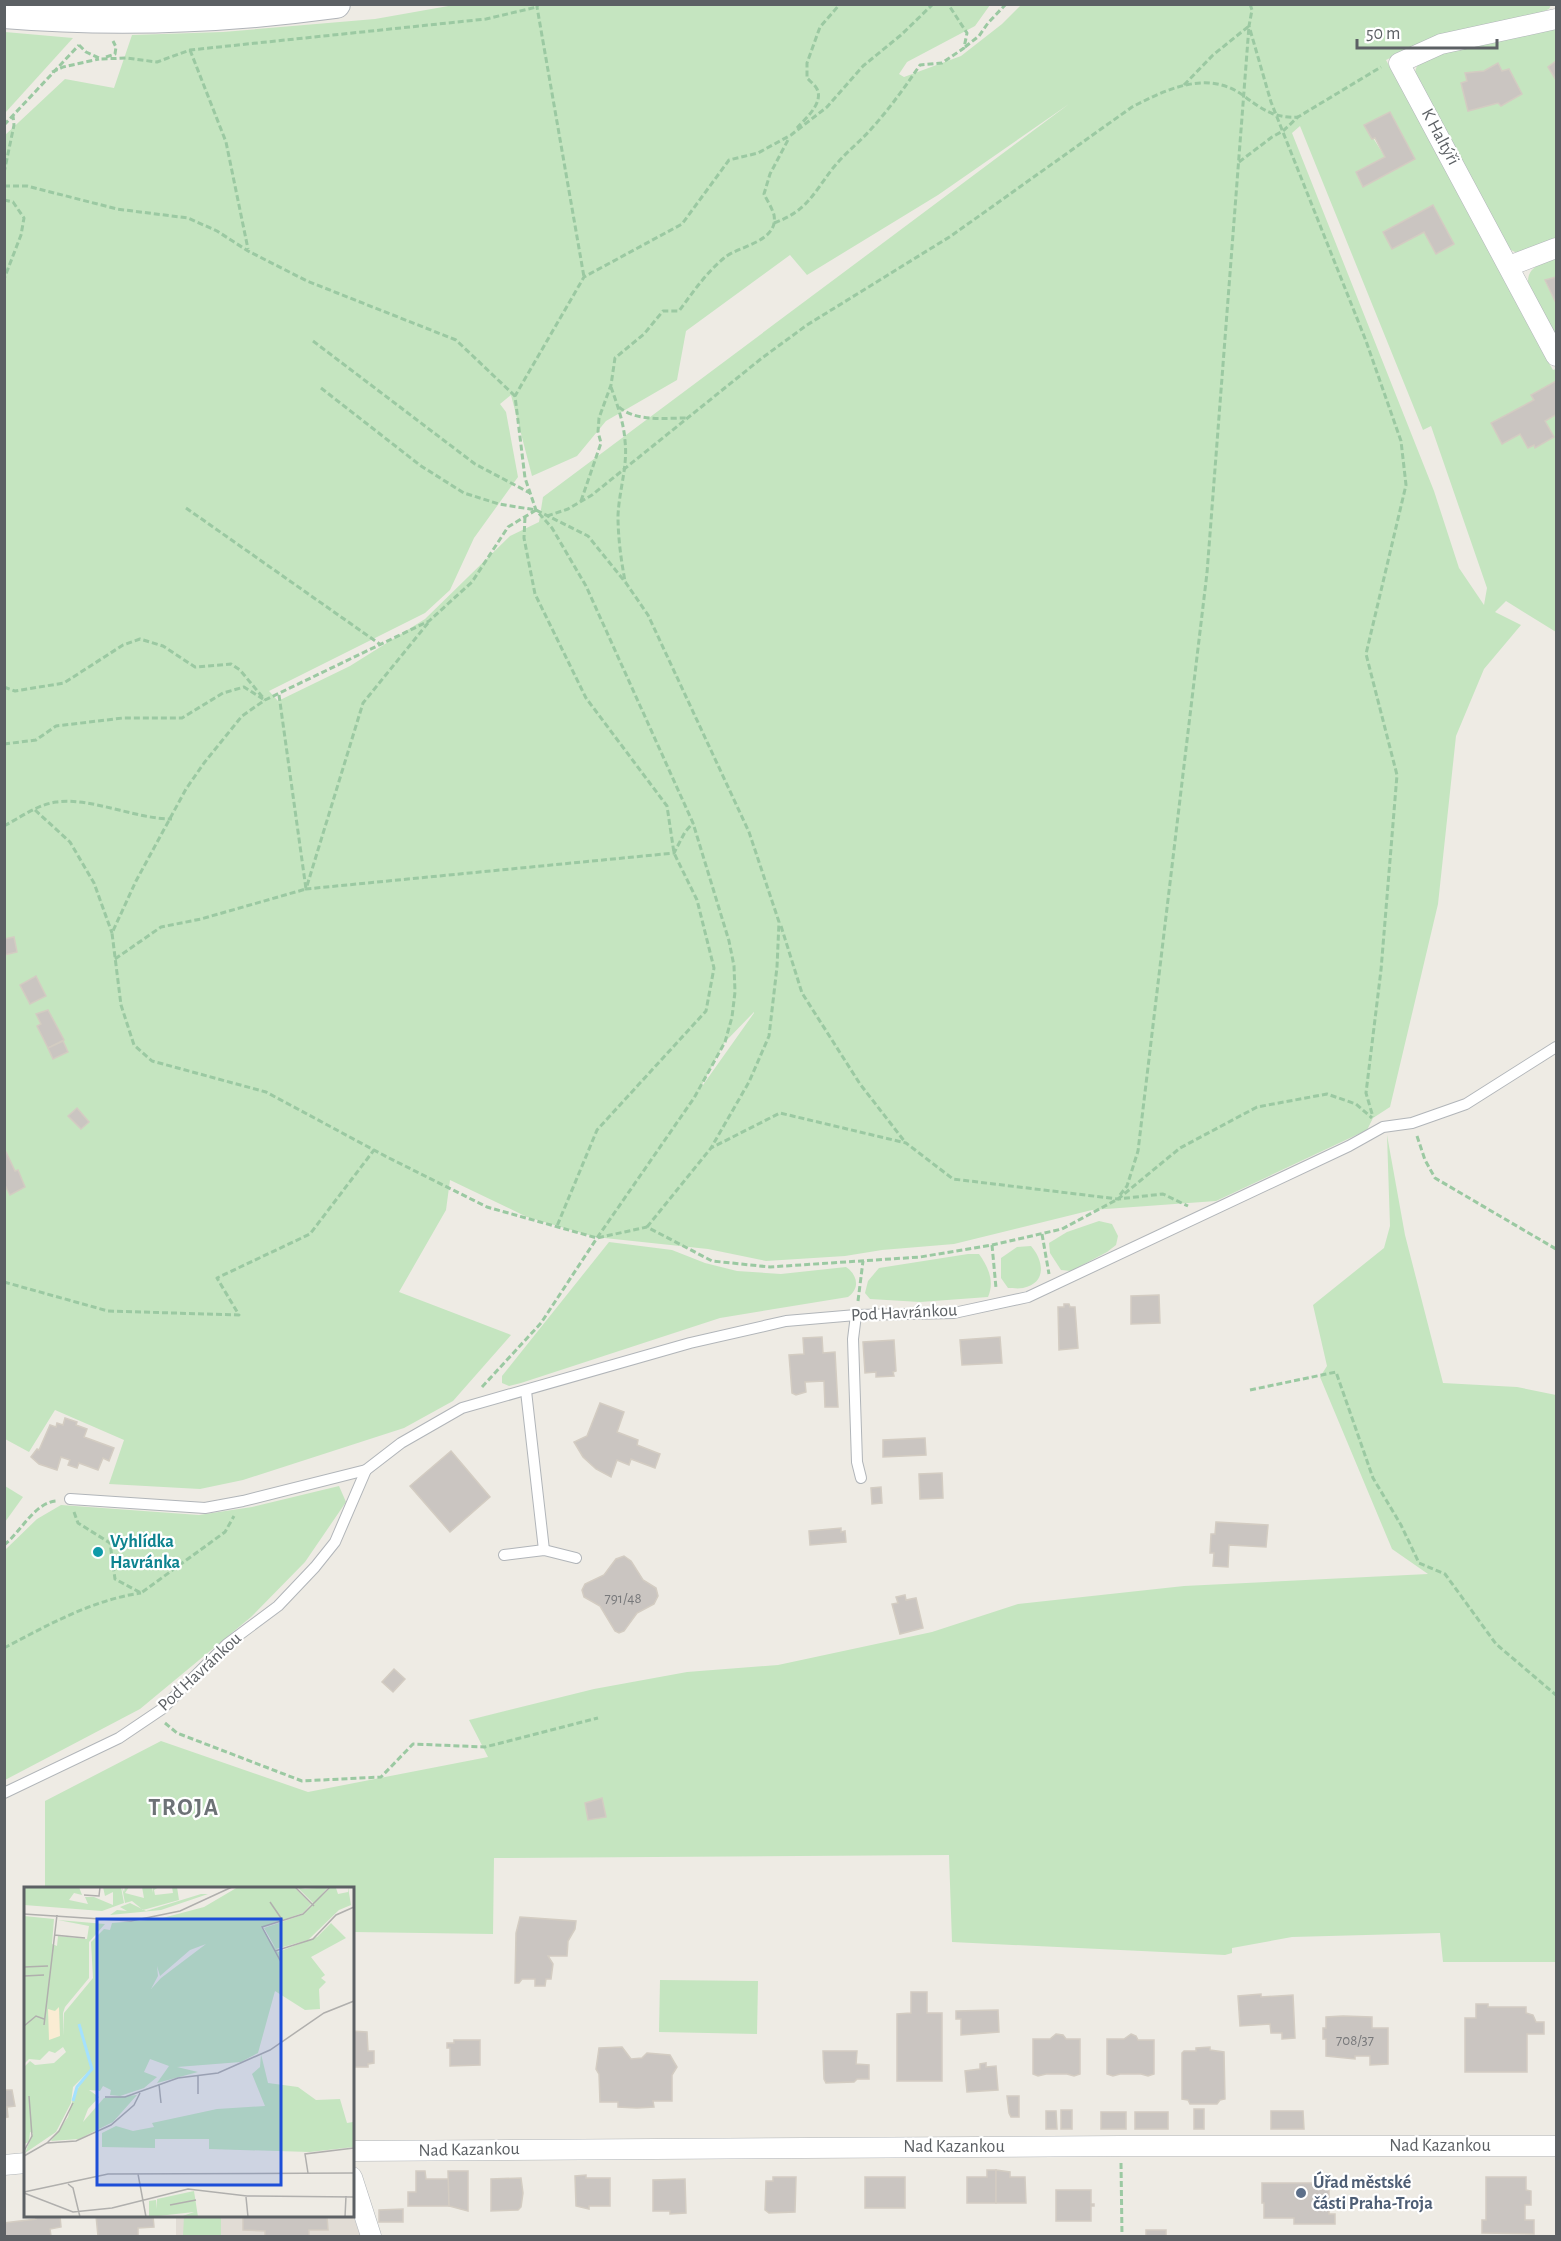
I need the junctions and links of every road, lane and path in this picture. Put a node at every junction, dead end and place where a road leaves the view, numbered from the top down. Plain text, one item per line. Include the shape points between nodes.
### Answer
1 (336, 4) edge
2 (840, 4) edge
3 (933, 4) edge
4 (948, 4) edge
5 (1006, 4) edge
6 (1250, 4) edge
7 (537, 6) edge
8 (4, 14) edge
9 (1557, 18) edge
10 (1249, 26) junction
11 (81, 38) dead end
12 (112, 39) dead end
13 (79, 45) junction
14 (964, 48) junction
15 (190, 50) junction
16 (101, 58) junction
17 (1400, 63) junction
18 (52, 72) junction
19 (1184, 86) junction
20 (1244, 96) junction
21 (1276, 115) junction
22 (13, 116) junction
23 (1298, 117) junction
24 (4, 125) edge
25 (1283, 131) junction
26 (791, 135) junction
27 (1239, 162) junction
28 (4, 173) edge
29 (4, 186) edge
30 (4, 200) edge
31 (774, 223) junction
32 (1557, 248) edge
33 (248, 251) junction
34 (1509, 266) junction
35 (584, 277) junction
36 (4, 279) edge
37 (313, 341) dead end
38 (1557, 356) edge
39 (611, 385) junction
40 (321, 388) dead end
41 (515, 396) junction
42 (618, 405) junction
43 (687, 418) junction
44 (625, 468) junction
45 (530, 493) junction
46 (580, 501) junction
47 (186, 508) dead end
48 (536, 510) junction
49 (547, 516) junction
50 (525, 517) junction
51 (626, 583) junction
52 (429, 621) junction
53 (381, 645) junction
54 (4, 687) edge
55 (279, 695) junction
56 (265, 700) junction
57 (4, 744) edge
58 (34, 809) junction
59 (172, 819) junction
60 (693, 823) junction
61 (4, 826) edge
62 (674, 853) junction
63 (306, 889) junction
64 (779, 922) junction
65 (112, 933) junction
66 (115, 959) junction
67 (1557, 1047) edge
68 (1412, 1123) junction
69 (1383, 1127) junction
70 (906, 1143) junction
71 (711, 1148) junction
72 (374, 1150) junction
73 (1118, 1199) junction
74 (1203, 1215) junction
75 (557, 1227) junction
76 (647, 1227) junction
77 (1042, 1234) junction
78 (597, 1238) junction
79 (992, 1245) junction
80 (1555, 1247) edge
81 (863, 1261) junction
82 (4, 1282) edge
83 (1051, 1286) junction
84 (998, 1303) junction
85 (856, 1315) junction
86 (1250, 1390) dead end
87 (526, 1391) junction
88 (462, 1408) junction
89 (366, 1470) junction
90 (861, 1478) dead end
91 (70, 1499) junction
92 (243, 1501) junction
93 (4, 1545) edge
94 (544, 1550) junction
95 (504, 1555) dead end
96 (576, 1558) dead end
97 (141, 1593) junction
98 (4, 1648) edge
99 (1557, 1695) edge
100 (155, 1714) junction
101 (598, 1718) dead end
102 (4, 1793) edge
103 (1557, 2146) edge
104 (354, 2151) edge
105 (1121, 2158) dead end
106 (24, 2163) edge
107 (4, 2165) edge
108 (354, 2183) edge
109 (371, 2236) edge
110 (1122, 2236) edge

1 - 8 main road via 204,17 111,19
2 - 26 path via 820,27 807,63 807,78 819,96 814,110
3 - 26 path via 863,66 827,108
4 - 14 path via 967,33
5 - 14 path
6 - 10 path
7 - 15 path via 486,18
7 - 35 path
9 - 17 street via 1441,44
10 - 19 path via 1213,55
10 - 20 path
10 - 21 path
11 - 13 path
12 - 16 path via 115,54
13 - 16 path
13 - 18 path
14 - 31 path via 942,63 920,65 872,128 834,167 818,192 792,216
15 - 16 path via 157,62
15 - 33 path via 226,142
16 - 18 path
17 - 23 path via 1379,68
17 - 34 street, K Haltýři
18 - 22 path
19 - 20 path via 1204,82 1224,85
19 - 43 path via 1164,90 1132,107 961,229 807,325
20 - 21 path
20 - 27 path
21 - 23 path
21 - 25 path
22 - 24 path
22 - 28 path
23 - 25 path
25 - 27 path
25 - 69 path via 1401,441 1406,485 1366,654 1397,775 1366,1093 1373,1118
26 - 31 path via 764,194
26 - 35 path via 758,153 729,160 682,224
27 - 73 path via 1204,597 1138,1151 1127,1186
29 - 33 path via 27,186 117,209 188,218
30 - 36 path via 13,202 24,218
31 - 39 path via 762,240 728,255 707,273 679,311 663,311 644,334 615,358
32 - 34 street
33 - 41 path via 307,281 456,340
34 - 38 street, K Haltýři
35 - 41 path
37 - 45 path via 475,464
39 - 42 path
39 - 46 path via 600,418 601,443
40 - 48 path via 421,466 464,493
41 - 45 path
42 - 43 path via 628,415
42 - 44 path
43 - 44 path
44 - 46 path
44 - 51 path via 618,516
45 - 48 path
46 - 49 path
47 - 53 path
48 - 49 path
48 - 50 path
48 - 60 path via 552,528 586,586
49 - 51 path via 588,537
50 - 52 path via 508,527 472,582
50 - 62 path via 524,538 535,594 586,698 667,807
51 - 64 path via 648,615 749,832
52 - 53 path
52 - 63 path via 363,703
53 - 55 path
54 - 56 path via 15,691 64,683 123,645 140,639 163,646 195,667 231,664
55 - 56 path
55 - 63 path
56 - 57 path via 244,687 223,693 182,718 123,718 56,726 36,740
56 - 59 path via 242,716 204,763
58 - 59 path via 56,802 82,803
58 - 61 path
58 - 65 path via 70,842 94,883
59 - 65 path
60 - 62 path
60 - 78 path via 729,941 734,966 732,1017 725,1042 694,1098
62 - 63 path
62 - 75 path via 697,900 714,968 706,1011 597,1130
63 - 66 path via 161,927
64 - 70 path via 802,993 860,1084
64 - 71 path via 769,1036
65 - 66 path
66 - 72 path via 121,1005 134,1046 152,1061 266,1092
67 - 68 lane, Pod Havránkou via 1466,1104
68 - 69 lane, Pod Havránkou
68 - 80 path via 1435,1178
69 - 73 path via 1356,1104 1327,1094 1257,1107 1180,1148
69 - 74 lane, Pod Havránkou
70 - 71 path via 780,1113
70 - 73 path via 953,1179
71 - 76 path
72 - 75 path via 488,1207
72 - 82 path via 310,1234 217,1278 239,1315 108,1311
73 - 74 path via 1163,1194
73 - 77 path via 1062,1229
74 - 83 lane, Pod Havránkou
75 - 78 path
76 - 78 path
76 - 81 path via 712,1261 770,1266
77 - 79 path
77 - 83 path
78 - 88 path via 541,1323
79 - 81 path via 920,1257
79 - 84 path
81 - 85 path
83 - 84 lane, Pod Havránkou via 1028,1297
84 - 85 lane, Pod Havránkou via 954,1313
85 - 87 lane, Pod Havránkou via 786,1321 690,1343
85 - 90 lane via 853,1339 857,1462
86 - 99 path via 1336,1372 1373,1478 1419,1563 1445,1574 1496,1644
87 - 88 lane, Pod Havránkou
87 - 94 lane
88 - 89 lane, Pod Havránkou via 401,1443
89 - 92 lane, Pod Havránkou
89 - 100 lane, Pod Havránkou via 335,1542 315,1568 278,1606 227,1644
91 - 92 lane, Pod Havránkou via 206,1508
91 - 93 path via 50,1501 35,1511
91 - 97 path via 78,1523 110,1543 115,1579
92 - 97 path via 225,1532
94 - 95 lane
94 - 96 lane
97 - 98 path via 118,1596 80,1610
100 - 101 path via 177,1733 302,1781 381,1777 413,1744 484,1747
100 - 102 lane, Pod Havránkou via 119,1738
103 - 104 street, Nad Kazankou
105 - 110 path
106 - 107 street
108 - 109 street

